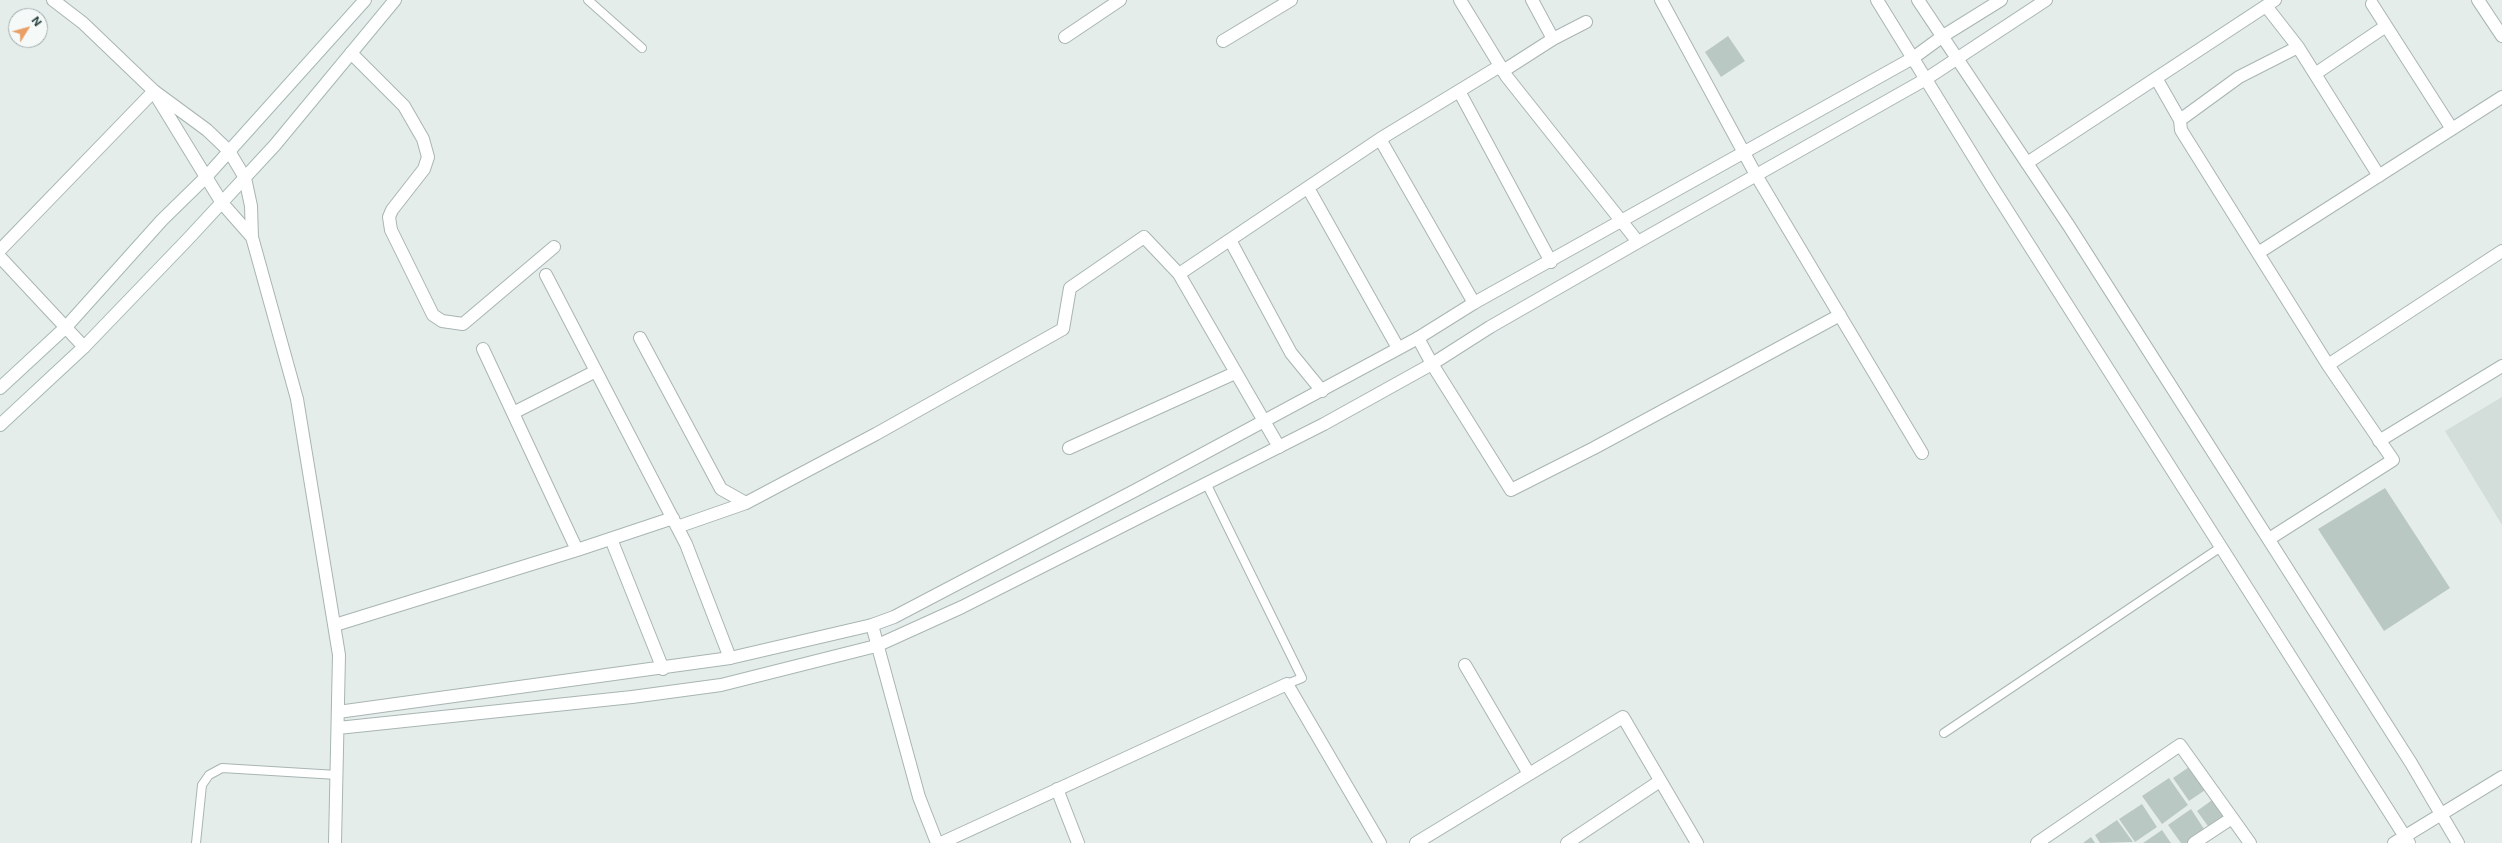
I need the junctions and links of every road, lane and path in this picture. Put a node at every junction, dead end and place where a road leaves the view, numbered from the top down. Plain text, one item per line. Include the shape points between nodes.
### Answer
1 (53, 0) edge
2 (365, 0) edge
3 (395, 0) edge
4 (588, 0) edge
5 (1120, 0) edge
6 (1291, 0) edge
7 (1460, 0) edge
8 (1532, 0) edge
9 (1660, 0) edge
10 (1877, 0) edge
11 (1918, 0) edge
12 (2001, 0) edge
13 (2046, 0) edge
14 (2478, 0) edge
15 (2271, 3) edge
16 (2372, 4) dead end
17 (1586, 22) dead end
18 (2386, 26) junction
19 (1943, 36) junction
20 (2502, 36) edge
21 (1065, 37) dead end
22 (1553, 39) junction
23 (1223, 41) dead end
24 (2298, 46) junction
25 (642, 48) dead end
26 (351, 53) junction
27 (1958, 57) junction
28 (1913, 58) junction
29 (1502, 68) junction
30 (2315, 74) junction
31 (2156, 78) junction
32 (1926, 79) junction
33 (154, 91) junction
34 (1459, 92) junction
35 (2502, 97) edge
36 (2180, 120) junction
37 (2452, 129) junction
38 (1380, 139) junction
39 (229, 152) junction
40 (1743, 154) junction
41 (2027, 163) junction
42 (1756, 175) junction
43 (2379, 176) junction
44 (206, 177) junction
45 (245, 178) junction
46 (1308, 188) junction
47 (222, 203) junction
48 (1623, 221) junction
49 (252, 237) junction
50 (1230, 240) junction
51 (1638, 242) junction
52 (554, 247) dead end
53 (0, 250) edge
54 (2502, 251) edge
55 (2258, 253) junction
56 (0, 257) edge
57 (1551, 262) junction
58 (1179, 274) junction
59 (546, 275) dead end
60 (1474, 303) junction
61 (1840, 315) junction
62 (66, 327) junction
63 (640, 338) dead end
64 (1418, 338) junction
65 (84, 346) junction
66 (1398, 348) junction
67 (483, 349) dead end
68 (1432, 364) junction
69 (2328, 365) junction
70 (2502, 366) edge
71 (596, 371) junction
72 (1235, 374) junction
73 (0, 388) edge
74 (1322, 391) junction
75 (513, 413) junction
76 (1264, 422) junction
77 (0, 425) edge
78 (2379, 440) junction
79 (1279, 447) junction
80 (1069, 448) dead end
81 (1922, 452) dead end
82 (1207, 485) junction
83 (746, 503) junction
84 (675, 523) junction
85 (611, 539) junction
86 (2269, 539) junction
87 (2221, 547) junction
88 (577, 550) junction
89 (334, 625) junction
90 (872, 626) junction
91 (876, 646) junction
92 (730, 658) junction
93 (1465, 665) dead end
94 (663, 668) junction
95 (1287, 684) junction
96 (338, 712) junction
97 (338, 728) junction
98 (1944, 733) dead end
99 (1528, 774) junction
100 (337, 775) junction
101 (2502, 777) edge
102 (1660, 781) junction
103 (1057, 789) junction
104 (2440, 814) junction
105 (2232, 818) junction
106 (2402, 841) edge
107 (196, 843) edge
108 (335, 843) edge
109 (937, 843) edge
110 (941, 843) edge
111 (1078, 843) edge
112 (1380, 843) edge
113 (1416, 843) edge
114 (1567, 843) edge
115 (1697, 843) edge
116 (2037, 843) edge
117 (2194, 843) edge
118 (2250, 843) edge
119 (2458, 843) edge

1 - 33 street via 83,23
2 - 39 street
3 - 26 street
4 - 25 lane
5 - 21 street
6 - 23 street
7 - 29 street
8 - 22 street
9 - 40 street
10 - 28 street
11 - 19 street
12 - 19 street
13 - 27 street
14 - 20 street
15 - 24 street
15 - 31 street
16 - 18 street
17 - 22 street
18 - 30 street
18 - 37 street
19 - 27 street
19 - 28 street
22 - 29 street
24 - 30 street
24 - 36 street via 2239,77
26 - 45 street
26 - 52 street via 404,106 423,139 428,157 424,170 389,217 391,230 433,315 442,322 463,324
27 - 32 street
27 - 41 street
28 - 32 street
28 - 40 street
29 - 34 street
29 - 48 street
30 - 43 street
31 - 36 street
31 - 41 street
32 - 42 street
32 - 87 street
33 - 39 street via 206,130
33 - 44 street
33 - 53 street
34 - 38 street
34 - 57 street
35 - 37 street
36 - 55 street via 2181,130
37 - 43 street
38 - 46 street
38 - 60 street
39 - 44 street
39 - 45 street
40 - 42 street
40 - 48 street
41 - 86 street
42 - 51 street
42 - 61 street
43 - 55 street
44 - 47 street
44 - 62 street via 162,220
45 - 47 street
45 - 49 street via 251,206
46 - 50 street
46 - 66 street
47 - 49 street
47 - 65 street
48 - 51 street
48 - 57 street
49 - 89 street via 297,399
50 - 58 street
50 - 74 street via 1291,353
51 - 68 street via 1490,327
54 - 69 street
55 - 69 street
56 - 62 street
57 - 60 street
58 - 72 street
58 - 83 street via 1144,237 1070,288 1063,329 876,434
59 - 71 street
60 - 64 street
61 - 68 street via 1511,490
61 - 81 street
62 - 65 street
62 - 73 street
63 - 83 street via 721,489
64 - 66 street
64 - 68 street
65 - 77 street
66 - 74 street
67 - 75 street
68 - 79 street
69 - 78 street
70 - 78 street
71 - 75 street
71 - 84 street
72 - 76 street
72 - 80 street
74 - 76 street
75 - 88 street
76 - 79 street
76 - 90 street via 934,598
78 - 86 street via 2393,460
79 - 82 street
82 - 91 street via 962,607
82 - 95 lane via 1302,678
83 - 84 street
84 - 85 street
84 - 92 street via 686,544
85 - 88 street
85 - 94 street
86 - 104 street via 2411,762
87 - 98 lane
87 - 106 street
88 - 89 street via 490,579
89 - 96 street via 340,654
90 - 91 street
90 - 92 street
91 - 97 street via 721,686
91 - 109 street via 919,797
92 - 94 street
93 - 99 street
94 - 96 street
95 - 103 street
95 - 112 street
96 - 97 street
97 - 100 street
99 - 102 street via 1623,717
99 - 113 street
100 - 107 lane via 222,768 209,775 202,785
100 - 108 street
101 - 104 street
102 - 114 street
102 - 115 street
103 - 110 street
103 - 111 street
104 - 106 street
104 - 119 street
105 - 116 street via 2180,745
105 - 117 street
105 - 118 street

